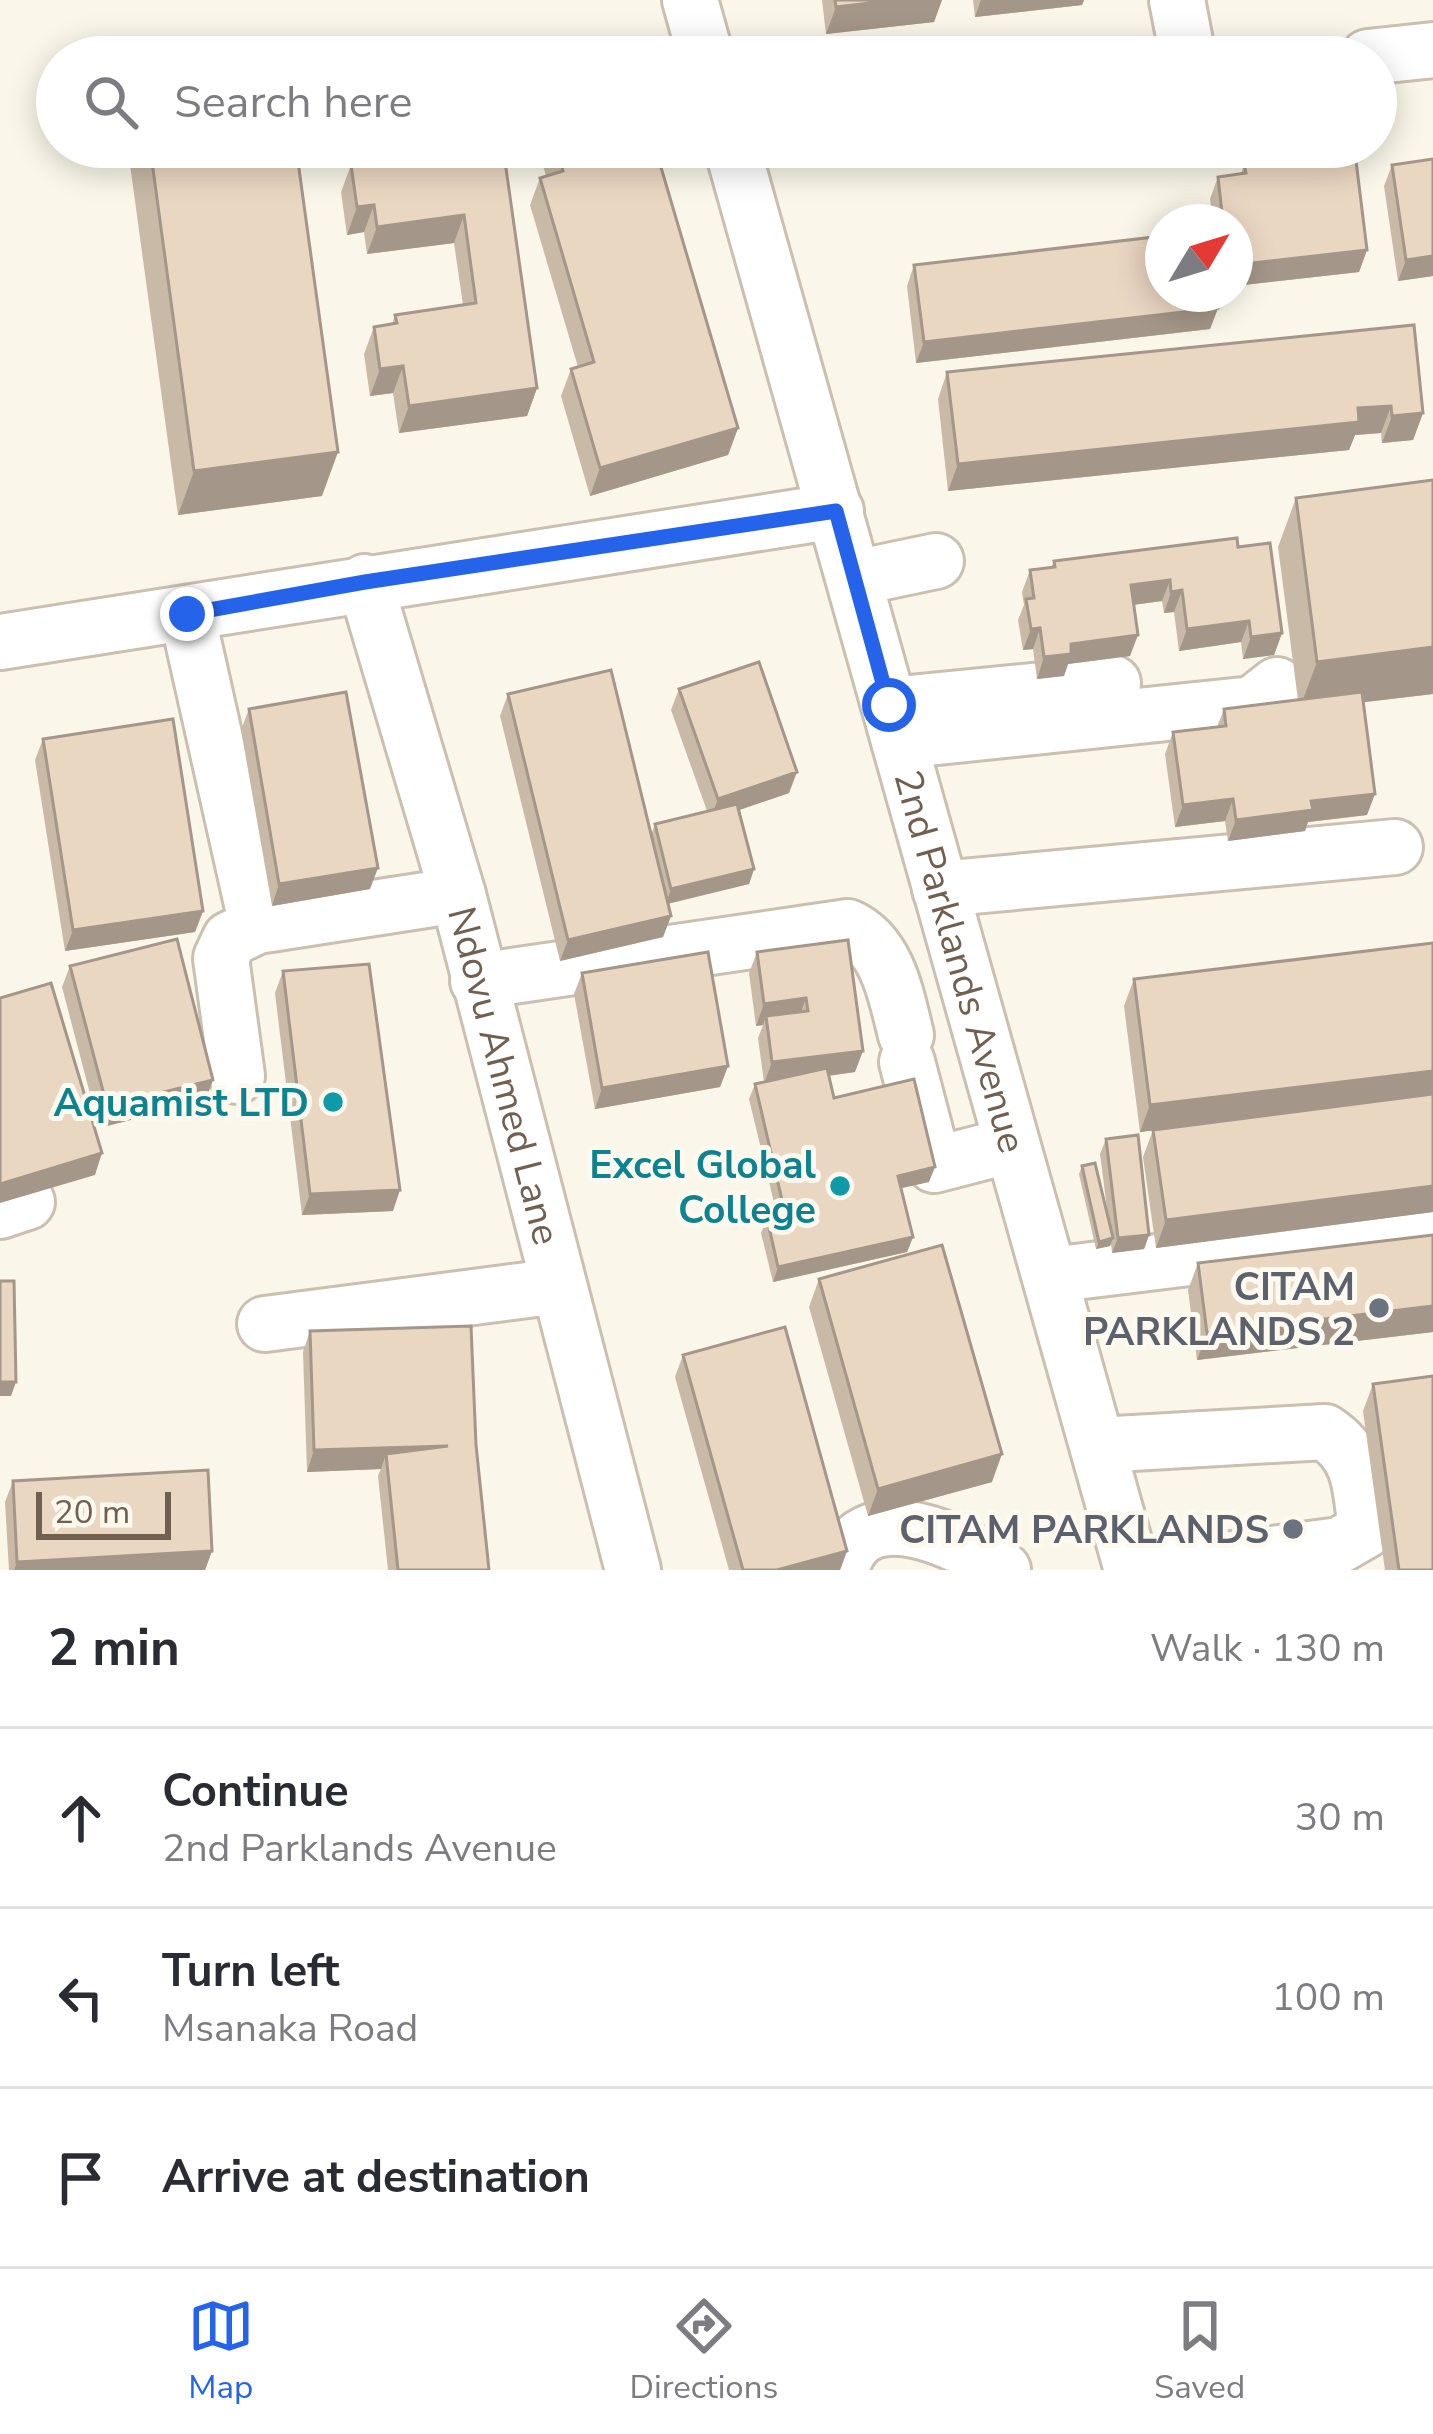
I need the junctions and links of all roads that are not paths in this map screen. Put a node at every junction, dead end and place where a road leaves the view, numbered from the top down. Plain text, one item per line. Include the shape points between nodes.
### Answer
1 (691, 0) edge
2 (1177, 0) edge
3 (700, 36) edge
4 (1185, 36) edge
5 (1433, 50) edge
6 (1397, 54) edge
7 (738, 168) edge
8 (836, 511) junction
9 (936, 561) dead end
10 (855, 578) junction
11 (365, 582) junction
12 (187, 614) junction
13 (0, 642) edge
14 (1262, 677) dead end
15 (894, 723) junction
16 (1395, 848) dead end
17 (940, 889) junction
18 (458, 895) junction
19 (257, 926) junction
20 (478, 981) junction
21 (237, 1076) dead end
22 (1011, 1145) junction
23 (1433, 1228) edge
24 (1051, 1275) junction
25 (559, 1286) junction
26 (266, 1324) dead end
27 (1098, 1445) junction
28 (844, 1561) edge
29 (633, 1570) edge
30 (1003, 1570) edge
31 (1132, 1570) edge
32 (1148, 1570) edge

1 - 3 street
2 - 4 street
5 - 6 street
7 - 8 street, 2nd Parklands Avenue
8 - 10 street, 2nd Parklands Avenue
8 - 11 street
9 - 10 street
10 - 15 street, 2nd Parklands Avenue
11 - 12 street
11 - 18 street, Ndovu Ahmed Lane
12 - 13 street
12 - 19 street
14 - 15 street
15 - 17 street, 2nd Parklands Avenue
16 - 17 street
17 - 22 street, 2nd Parklands Avenue
18 - 19 street
18 - 20 street, Ndovu Ahmed Lane
19 - 21 street via 230,938 221,958
20 - 22 street via 848,927 878,951 934,1165
20 - 25 street, Ndovu Ahmed Lane
22 - 24 street, 2nd Parklands Avenue
23 - 24 street
24 - 27 street, 2nd Parklands Avenue
25 - 26 street
25 - 29 street, Ndovu Ahmed Lane
27 - 31 street, 2nd Parklands Avenue
27 - 32 street via 1325,1432 1355,1460 1366,1530 1358,1538
28 - 30 street via 863,1532 892,1527 961,1546

